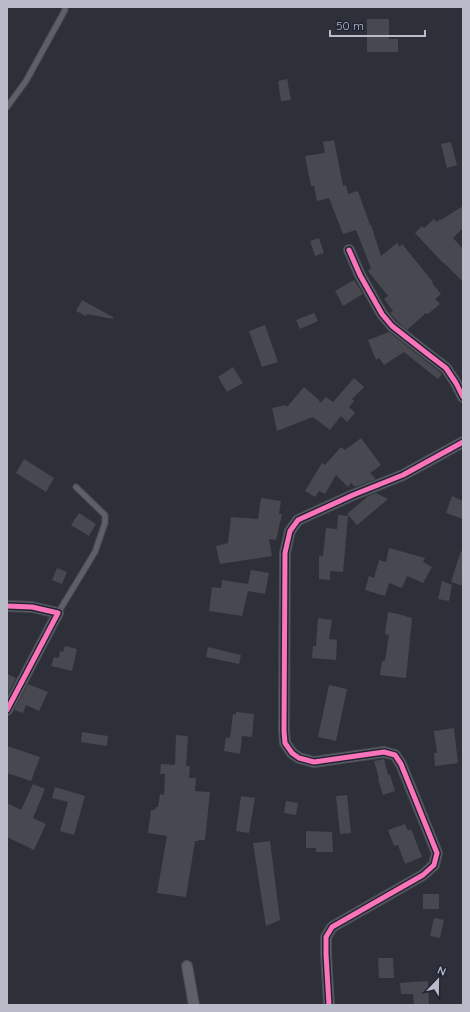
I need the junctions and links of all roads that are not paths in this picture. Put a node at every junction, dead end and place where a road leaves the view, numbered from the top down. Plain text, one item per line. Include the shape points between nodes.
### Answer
1 (65, 7) edge
2 (7, 107) edge
3 (349, 250) dead end
4 (463, 396) edge
5 (463, 442) edge
6 (76, 487) dead end
7 (7, 606) edge
8 (58, 613) junction
9 (7, 710) edge
10 (187, 966) dead end
11 (194, 1005) edge
12 (329, 1005) edge

1 - 2 lane via 26,81
3 - 4 street via 382,314 392,326 446,368
5 - 12 street via 403,475 298,520 290,532 285,553 285,743 299,758 314,762 384,752 395,755 437,853 434,864 423,874 332,927 326,937
6 - 8 lane via 105,515 105,523 95,552
7 - 8 street via 32,607
8 - 9 street
10 - 11 street

